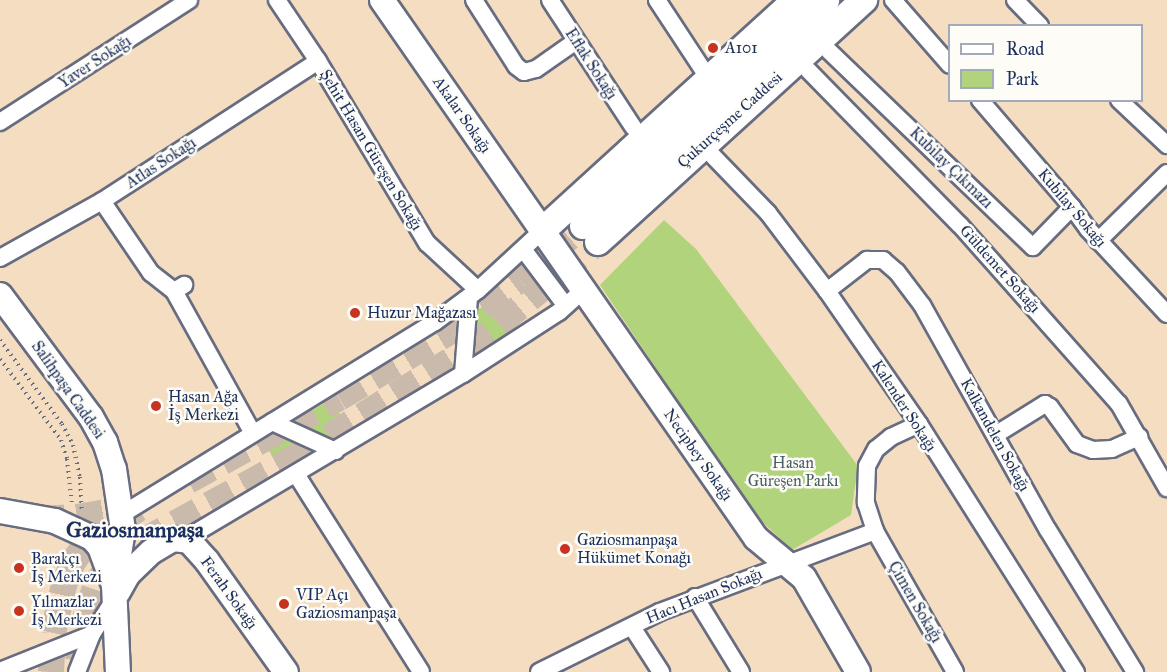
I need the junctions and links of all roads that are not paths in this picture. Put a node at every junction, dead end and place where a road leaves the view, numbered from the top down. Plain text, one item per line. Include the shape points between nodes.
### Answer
1 (189, 0) edge
2 (277, 0) edge
3 (382, 0) edge
4 (474, 0) edge
5 (550, 0) edge
6 (657, 0) edge
7 (796, 0) edge
8 (826, 0) edge
9 (864, 0) edge
10 (893, 0) edge
11 (1015, 0) edge
12 (1038, 24) edge
13 (576, 41) junction
14 (829, 51) dead end
15 (318, 60) junction
16 (948, 63) edge
17 (703, 70) dead end
18 (808, 70) dead end
19 (982, 102) edge
20 (1121, 102) edge
21 (0, 122) edge
22 (633, 127) dead end
23 (1167, 145) edge
24 (712, 155) dead end
25 (1167, 173) edge
26 (102, 201) junction
27 (1072, 207) junction
28 (542, 231) junction
29 (1098, 241) junction
30 (523, 249) junction
31 (0, 258) edge
32 (827, 291) junction
33 (473, 294) junction
34 (0, 295) edge
35 (574, 298) junction
36 (1167, 314) edge
37 (464, 374) junction
38 (272, 422) junction
39 (919, 424) junction
40 (252, 432) junction
41 (995, 435) junction
42 (1139, 437) junction
43 (336, 451) junction
44 (296, 474) junction
45 (1167, 488) edge
46 (0, 511) edge
47 (121, 515) junction
48 (875, 531) junction
49 (189, 541) junction
50 (787, 562) junction
51 (114, 592) junction
52 (695, 597) junction
53 (632, 627) junction
54 (92, 634) junction
55 (0, 671) edge
56 (77, 672) edge
57 (118, 672) edge
58 (286, 672) edge
59 (421, 672) edge
60 (542, 672) edge
61 (661, 672) edge
62 (741, 672) edge
63 (858, 672) edge
64 (955, 672) edge
65 (1076, 672) edge
66 (1135, 672) edge

1 - 21 street, Yaver Sokağı
2 - 15 street, Şehit Hasan Güreşen Sokağı
3 - 28 street, Akalar Sokağı
4 - 13 street via 516,66 524,72 536,69
5 - 13 street, Eflak Sokağı
6 - 17 street
7 - 28 main road
8 - 9 main road, Çukurçeşme Caddesi via 590,234
10 - 16 street
11 - 12 street
13 - 22 street, Eflak Sokağı
14 - 27 street, Kubilay Çıkmazı via 1033,247
15 - 26 street, Atlas Sokağı
15 - 33 street, Şehit Hasan Güreşen Sokağı via 427,243
18 - 42 street, Güldemet Sokağı via 960,225 1119,404
19 - 27 street, Kubilay Sokağı
20 - 23 street
24 - 32 street, Kalender Sokağı via 768,213
25 - 29 street
26 - 31 street, Atlas Sokağı
26 - 40 street via 151,273 179,288
27 - 29 street, Kubilay Sokağı
28 - 30 street
28 - 35 street, Necipbey Sokağı
29 - 36 street, Kubilay Sokağı
30 - 33 street
30 - 35 street
32 - 39 street, Kalender Sokağı
32 - 41 street, Kalkandelen Sokağı via 867,261 884,260 922,304
33 - 37 street
33 - 38 street via 435,322
34 - 47 street, Salihpaşa Caddesi via 68,383 105,442
35 - 37 street
35 - 50 street, Necipbey Sokağı via 756,538
37 - 43 street
38 - 40 street
38 - 43 street
39 - 48 street, Çimen Sokağı via 876,449 867,466 866,503
39 - 65 street, Kalender Sokağı
40 - 47 street
41 - 42 street via 1045,405 1077,444 1093,450 1112,448
41 - 66 street, Kalkandelen Sokağı
42 - 45 street, Güldemet Sokağı
43 - 44 street
44 - 49 street via 195,533
44 - 59 street
46 - 51 street via 55,521 86,534 100,547
47 - 51 street, Salihpaşa Caddesi via 122,549
48 - 50 street, Hacı Hasan Sokağı
48 - 64 street, Çimen Sokağı
49 - 51 street, Ferah Sokağı via 173,539 151,552
49 - 58 street, Ferah Sokağı
50 - 52 street, Hacı Hasan Sokağı
50 - 63 street, Necipbey Sokağı via 804,578
51 - 54 street
51 - 57 street
52 - 53 street, Hacı Hasan Sokağı
52 - 62 street
53 - 60 street, Hacı Hasan Sokağı
53 - 61 street
54 - 55 street
54 - 56 street

